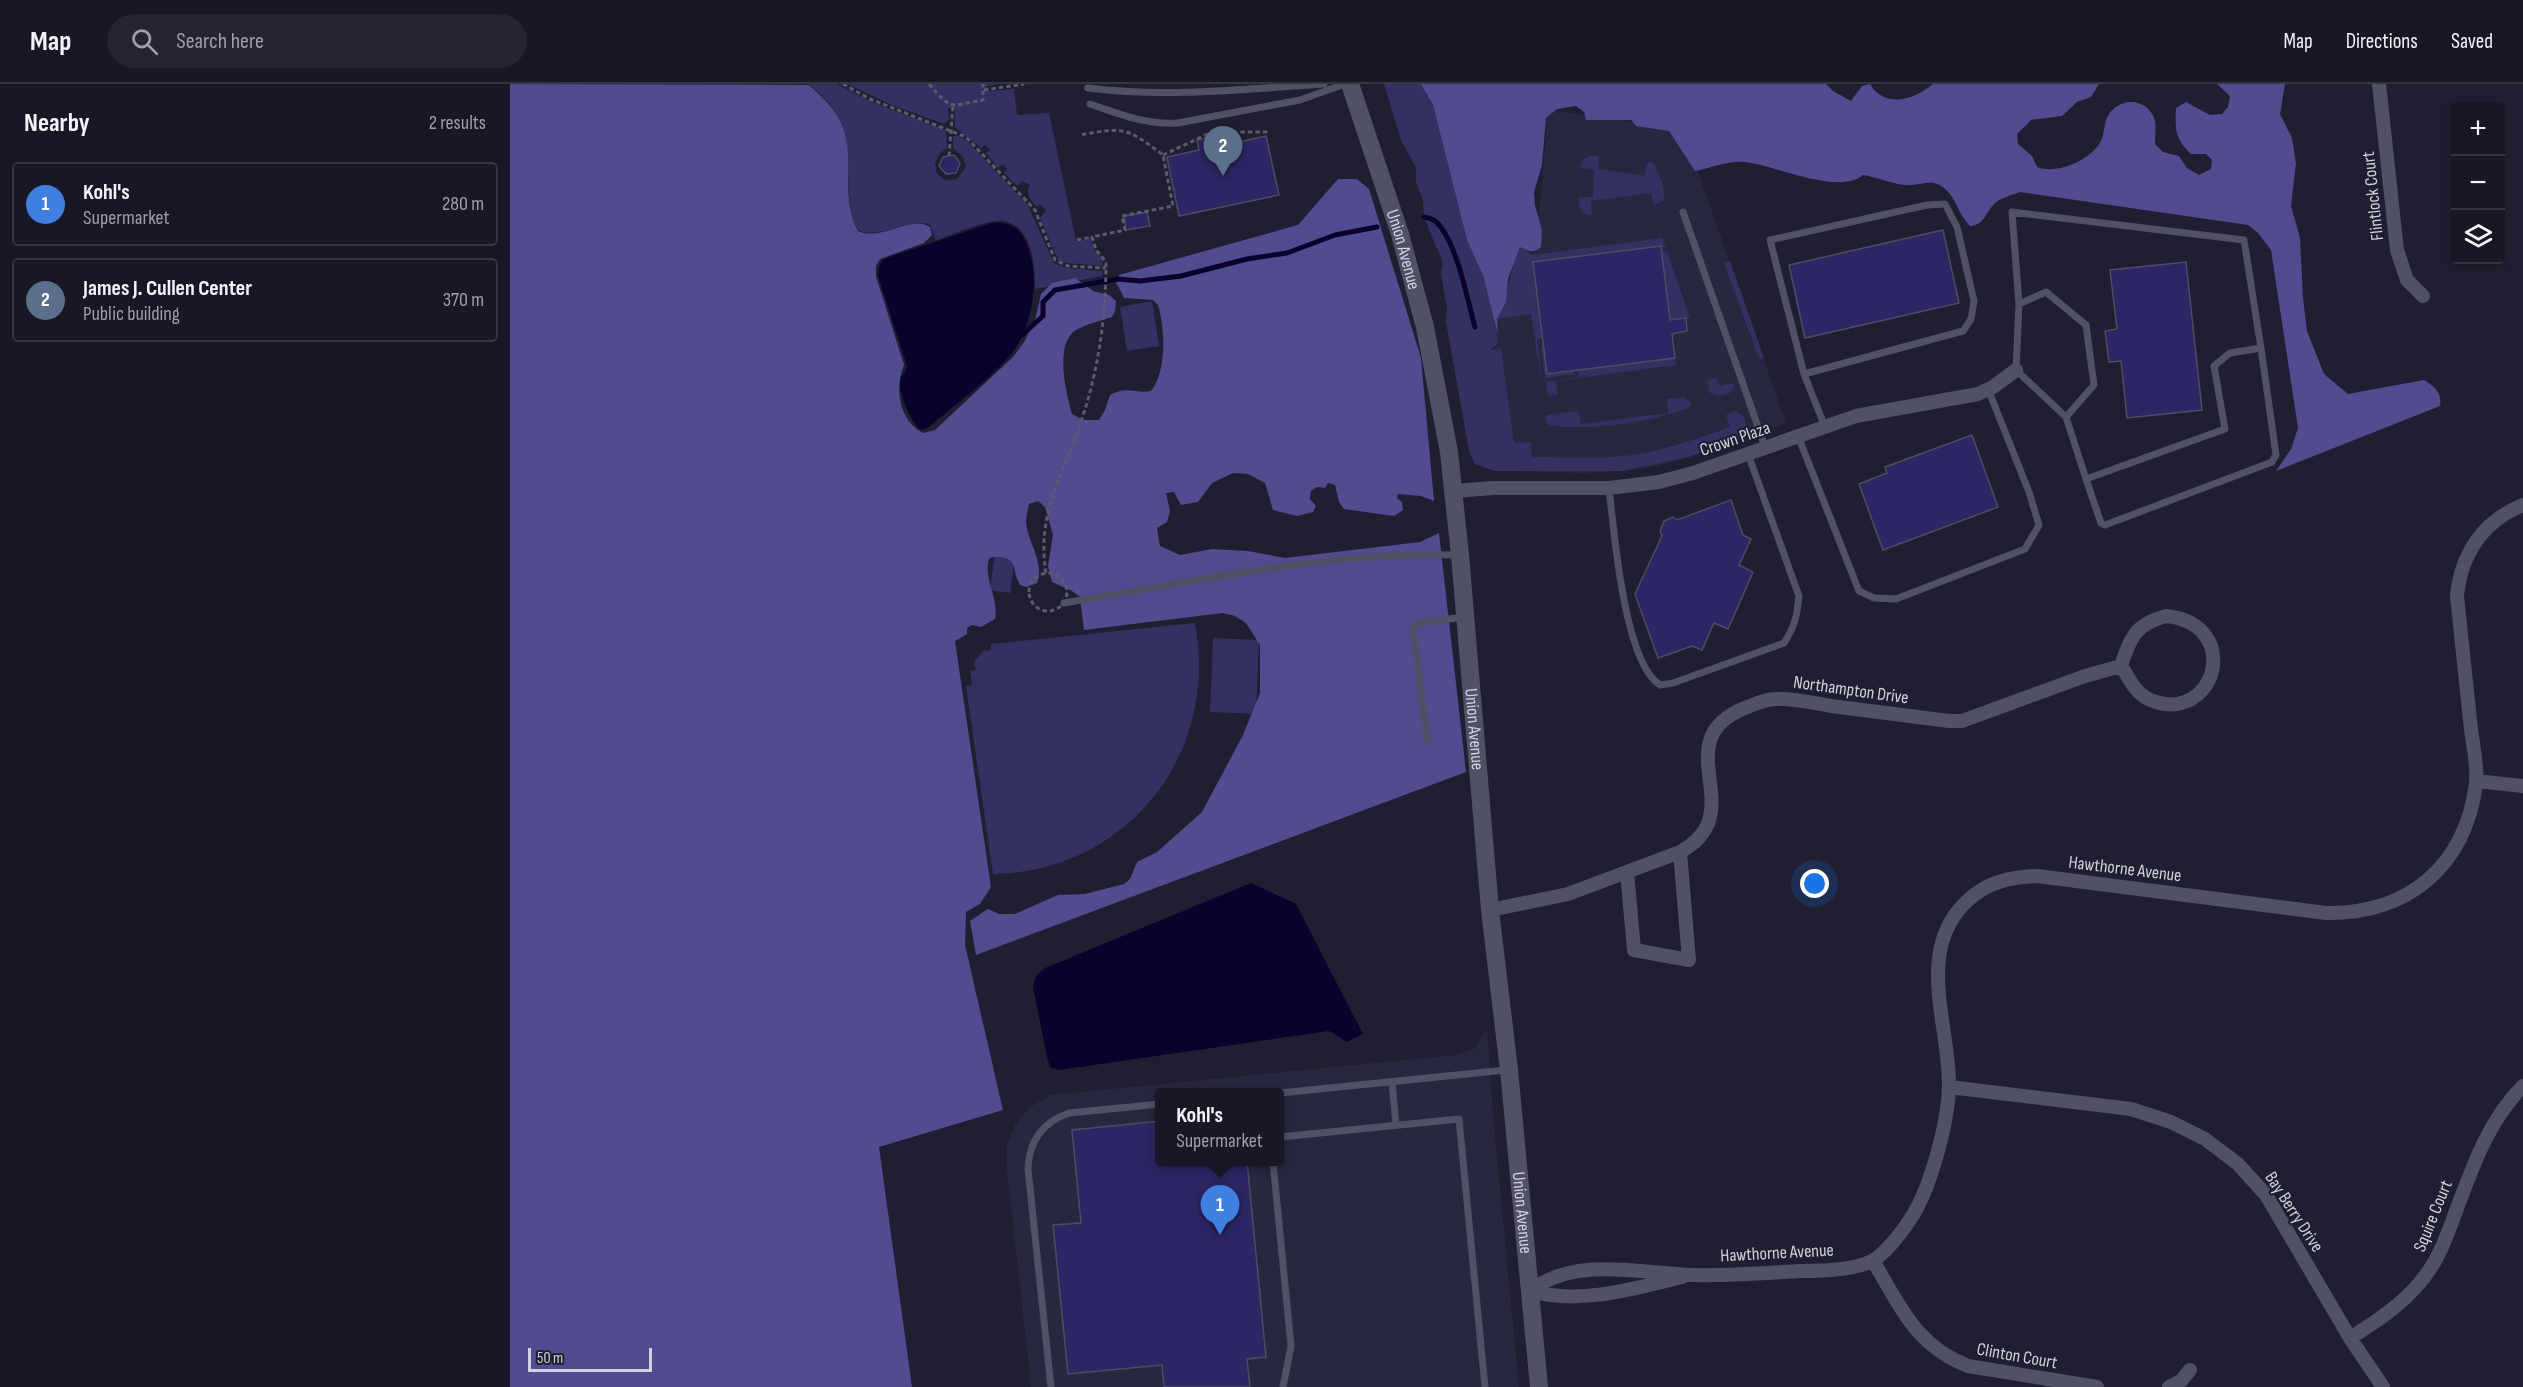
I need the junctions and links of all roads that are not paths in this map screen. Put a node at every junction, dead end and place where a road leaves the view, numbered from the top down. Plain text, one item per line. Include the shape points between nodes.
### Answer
1 (1324, 84) edge
2 (1345, 84) edge
3 (1350, 84) edge
4 (2379, 84) edge
5 (1088, 88) dead end
6 (1090, 104) dead end
7 (1683, 212) dead end
8 (2423, 296) dead end
9 (2019, 304) junction
10 (2261, 348) junction
11 (2016, 370) junction
12 (1804, 374) junction
13 (1988, 389) junction
14 (2066, 417) junction
15 (1825, 426) junction
16 (1798, 436) junction
17 (1765, 447) junction
18 (1748, 453) junction
19 (2086, 479) junction
20 (1609, 488) junction
21 (1454, 491) junction
22 (2523, 505) edge
23 (1460, 555) junction
24 (1064, 603) road end
25 (1466, 617) junction
26 (2121, 666) junction
27 (1427, 740) dead end
28 (2476, 781) junction
29 (2523, 786) edge
30 (1680, 852) junction
31 (1628, 872) junction
32 (1491, 910) junction
33 (1509, 1070) junction
34 (1392, 1082) junction
35 (2523, 1086) edge
36 (1949, 1087) junction
37 (1284, 1093) edge
38 (1155, 1104) edge
39 (1396, 1125) junction
40 (1284, 1137) edge
41 (1273, 1166) edge
42 (1873, 1261) junction
43 (1692, 1275) junction
44 (1530, 1291) junction
45 (2350, 1338) junction
46 (2190, 1370) dead end
47 (1051, 1387) edge
48 (1283, 1387) edge
49 (1485, 1387) edge
50 (1539, 1387) edge
51 (2097, 1387) edge
52 (2169, 1387) edge
53 (2383, 1387) edge

1 - 5 lane via 1168,94
2 - 6 lane via 1300,100 1178,123 1137,120
3 - 21 street, Union Avenue via 1400,234 1425,327
4 - 8 street, Flintlock Court via 2397,250 2407,280
7 - 17 lane
9 - 10 lane via 2012,212 2244,240
9 - 11 lane
9 - 14 lane via 2046,292 2086,325 2094,385
10 - 19 lane via 2230,353 2214,366 2225,429
10 - 19 lane via 2276,455 2272,462 2105,525
11 - 13 street, Crown Plaza
11 - 14 lane
12 - 12 lane via 1770,240 1945,204 1957,227 1974,301 1971,319 1963,331
12 - 15 lane
13 - 15 street, Crown Plaza
13 - 16 lane via 2039,525 2025,549 1896,598 1874,598 1859,591
14 - 19 lane
15 - 16 street, Crown Plaza
16 - 17 street, Crown Plaza
17 - 18 street, Crown Plaza
18 - 20 street, Crown Plaza via 1659,482
18 - 20 lane via 1799,596 1793,631 1784,642 1673,683 1660,685 1651,680 1640,657 1619,577
20 - 21 street, Crown Plaza
21 - 23 street, Union Avenue
22 - 28 street, Hawthorne Avenue via 2493,522 2477,539 2459,582 2457,596
23 - 24 lane via 1386,555
23 - 25 street, Union Avenue
25 - 27 lane via 1413,627
25 - 32 street, Union Avenue
26 - 26 street via 2136,690 2156,702 2170,704 2191,698 2207,683 2213,652 2205,633 2194,623 2166,616 2139,628 2130,639
26 - 30 street, Northampton Drive via 1962,721 1779,699 1749,706 1725,718 1709,740 1713,807 1710,821 1704,834
28 - 29 street
28 - 36 street, Hawthorne Avenue via 2469,820 2448,859 2414,891 2370,910 2326,913 2037,876 2005,879 1983,888 1950,922 1937,962
30 - 31 street, Northampton Drive
30 - 31 street via 1689,960 1634,950
31 - 32 street, Northampton Drive via 1568,894
32 - 33 street, Union Avenue
33 - 34 lane
33 - 44 street, Union Avenue
34 - 37 lane
34 - 39 lane
35 - 45 street, Squire Court via 2482,1144 2433,1265 2395,1308
36 - 42 street, Hawthorne Avenue via 1942,1136 1921,1198 1900,1234
36 - 45 street, Bay Berry Drive via 2131,1109 2205,1139 2238,1164 2266,1195
38 - 47 lane via 1069,1113 1044,1127 1030,1151 1028,1169
39 - 40 lane
39 - 49 lane via 1459,1119
41 - 48 lane via 1291,1346
42 - 43 street, Hawthorne Avenue via 1827,1270
42 - 51 street, Clinton Court via 1916,1331 1949,1359 1968,1366
43 - 44 street, Hawthorne Avenue via 1622,1291 1559,1297
43 - 44 street, Hawthorne Avenue via 1625,1269 1564,1273
44 - 50 street, Union Avenue
45 - 53 street, Bay Berry Drive
46 - 52 street

